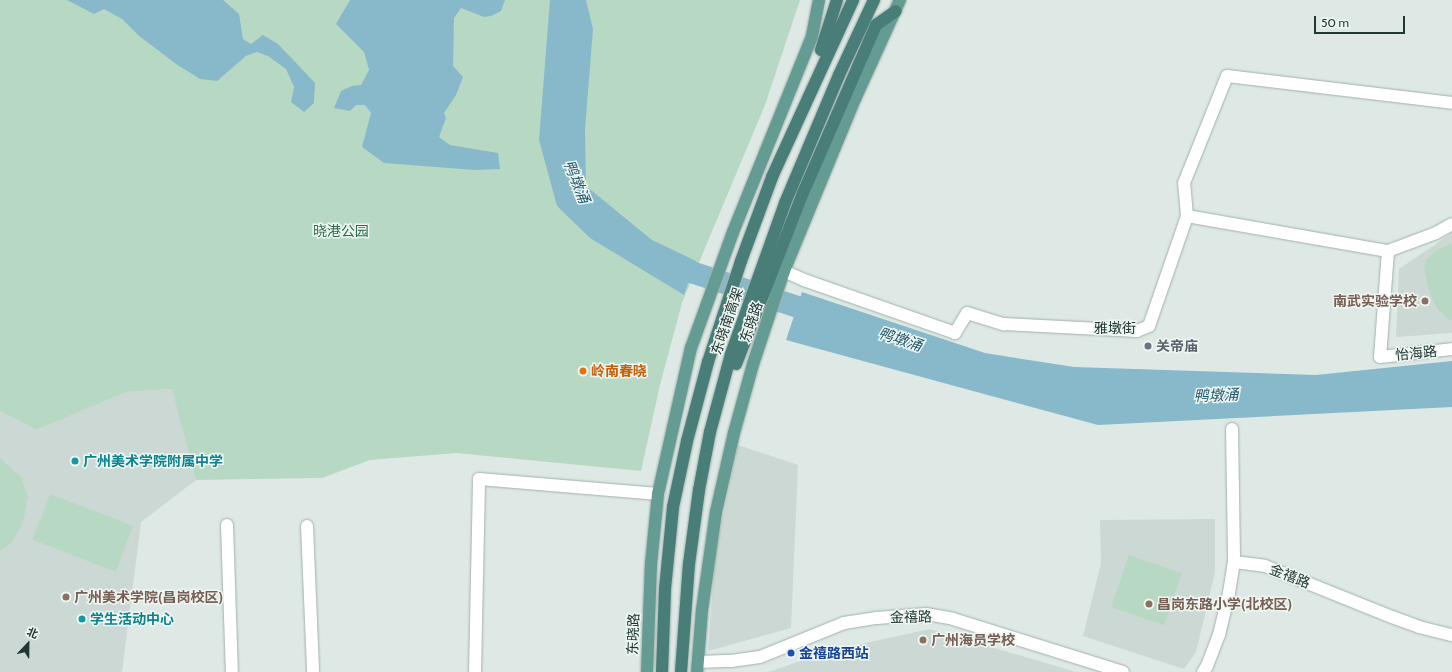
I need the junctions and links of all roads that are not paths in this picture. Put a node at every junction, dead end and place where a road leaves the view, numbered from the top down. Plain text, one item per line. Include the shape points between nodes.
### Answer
1 (819, 0) edge
2 (837, 0) edge
3 (853, 0) edge
4 (874, 0) edge
5 (898, 6) edge
6 (1452, 103) edge
7 (784, 148) junction
8 (1187, 216) junction
9 (1452, 224) edge
10 (1388, 251) junction
11 (782, 276) junction
12 (1452, 349) edge
13 (1232, 429) dead end
14 (658, 494) junction
15 (695, 516) junction
16 (227, 525) dead end
17 (307, 526) dead end
18 (1234, 562) junction
19 (686, 587) junction
20 (1452, 635) edge
21 (697, 667) edge
22 (232, 672) edge
23 (313, 672) edge
24 (475, 672) edge
25 (647, 672) edge
26 (662, 672) edge
27 (676, 672) edge
28 (681, 672) edge
29 (1123, 672) edge
30 (1203, 672) edge

1 - 14 main road, 东晓路 via 812,36 724,255 691,348
2 - 7 highway
3 - 7 highway, 东晓南高架
4 - 15 highway, 东晓南高架 via 785,203 730,354 710,432
5 - 11 main road, 东晓路 via 855,98
5 - 15 highway via 876,26 818,157 734,370 713,434
6 - 8 street via 1227,76 1184,184
7 - 26 highway, 东晓南高架 via 723,313 687,441 674,508 665,589
8 - 10 street
8 - 11 street, 雅墩街 via 1149,326 1137,331 1004,324 968,313 955,333 804,280
9 - 10 street via 1436,233
10 - 12 street, 怡海路 via 1380,357
11 - 21 main road, 东晓路 via 760,339 734,433 716,512 709,551
13 - 18 street
14 - 24 street via 479,479
14 - 25 main road, 东晓路 via 651,564
15 - 19 highway, 东晓南高架
16 - 22 street
17 - 23 street
18 - 20 street, 金禧路 via 1265,566 1392,618
18 - 30 street via 1219,635
19 - 27 highway
19 - 28 highway, 东晓南高架
21 - 29 street, 金禧路 via 760,657 844,623 926,614 953,619

